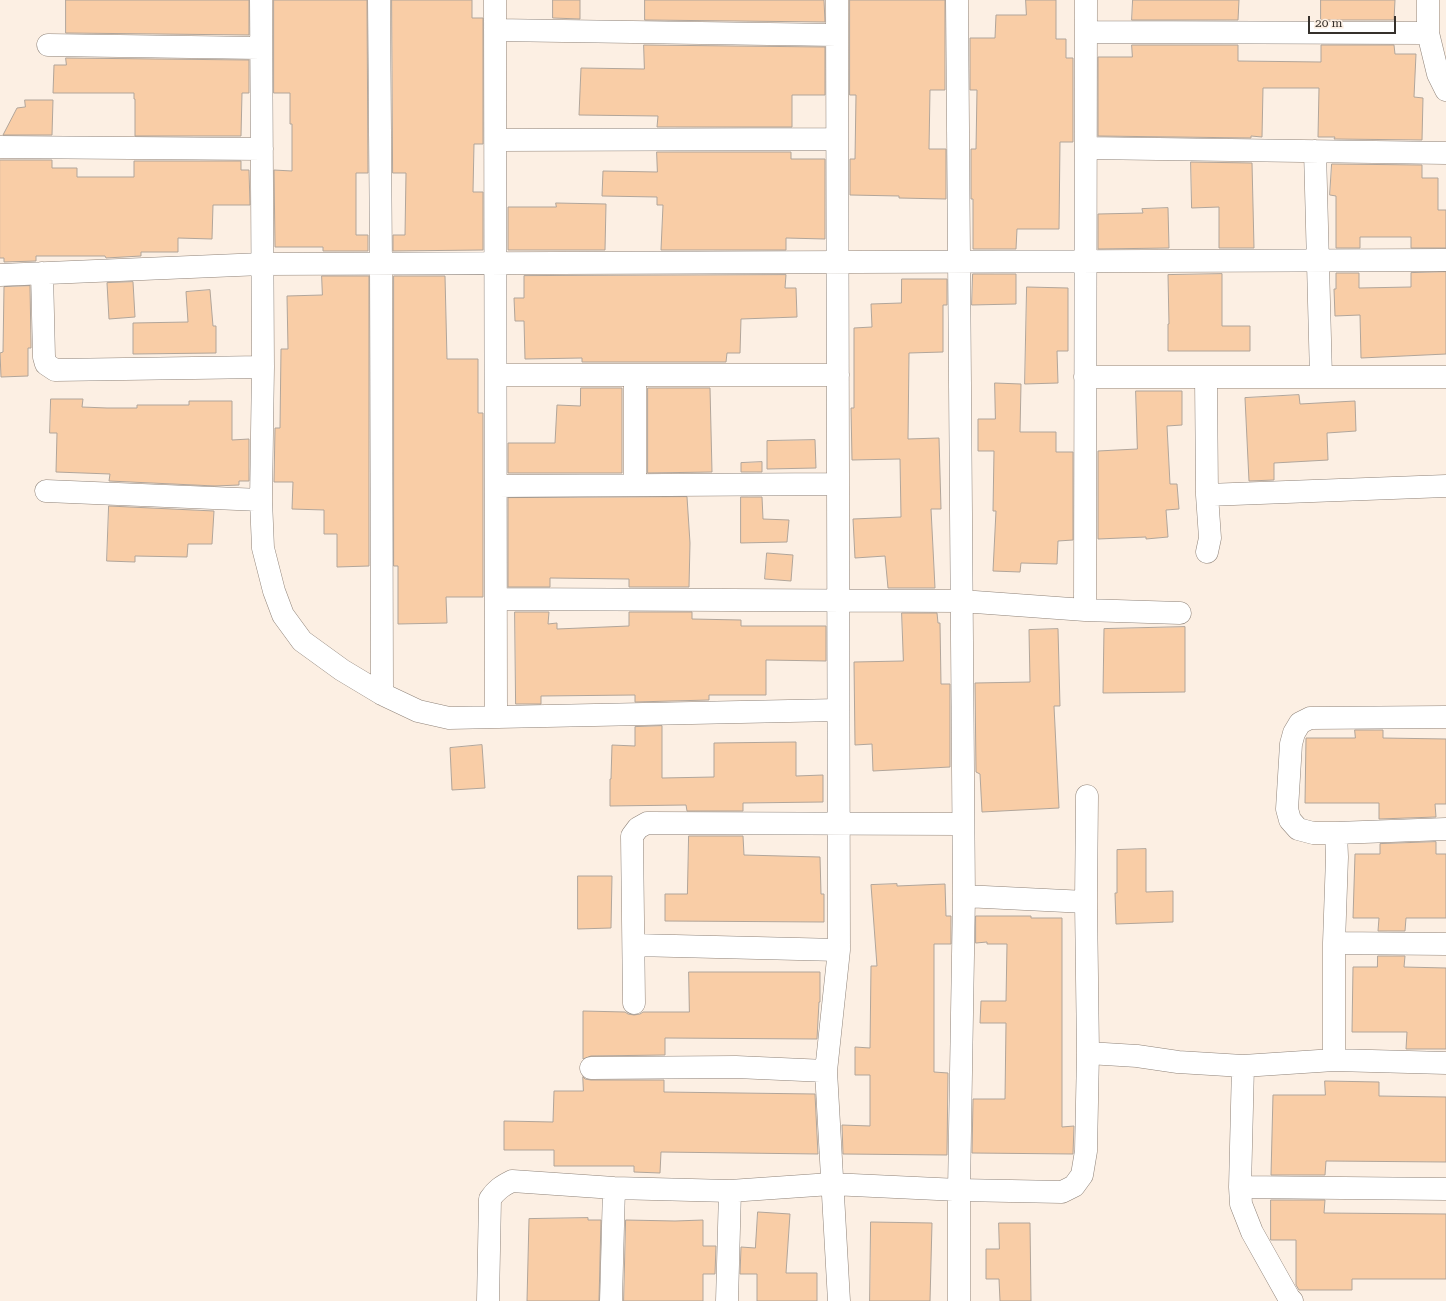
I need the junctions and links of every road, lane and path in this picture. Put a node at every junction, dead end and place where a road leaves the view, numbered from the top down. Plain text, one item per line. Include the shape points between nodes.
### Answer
1 (261, 0) edge
2 (379, 0) edge
3 (495, 0) edge
4 (837, 0) edge
5 (957, 0) edge
6 (1086, 0) edge
7 (1428, 0) edge
8 (496, 30) junction
9 (1086, 32) junction
10 (1428, 33) junction
11 (837, 35) junction
12 (48, 45) dead end
13 (260, 48) junction
14 (1446, 90) edge
15 (837, 139) junction
16 (496, 140) junction
17 (0, 147) edge
18 (1086, 148) junction
19 (262, 149) junction
20 (1315, 151) junction
21 (1446, 153) edge
22 (1318, 260) junction
23 (1446, 260) edge
24 (1086, 261) junction
25 (837, 262) junction
26 (958, 262) junction
27 (495, 263) junction
28 (262, 264) junction
29 (381, 264) junction
30 (42, 273) junction
31 (0, 275) edge
32 (263, 367) junction
33 (496, 375) junction
34 (635, 375) junction
35 (838, 375) junction
36 (1085, 377) junction
37 (1206, 377) junction
38 (1321, 377) junction
39 (1446, 378) edge
40 (838, 484) junction
41 (635, 485) junction
42 (496, 486) junction
43 (1446, 486) edge
44 (46, 491) dead end
45 (1207, 495) junction
46 (261, 500) junction
47 (1207, 552) dead end
48 (496, 599) junction
49 (838, 601) junction
50 (961, 601) junction
51 (1085, 610) junction
52 (1180, 613) dead end
53 (382, 694) junction
54 (838, 710) junction
55 (496, 717) junction
56 (1446, 718) edge
57 (1087, 796) dead end
58 (839, 824) junction
59 (962, 824) junction
60 (1446, 830) edge
61 (1336, 833) junction
62 (964, 896) junction
63 (1086, 902) junction
64 (1334, 943) junction
65 (1446, 944) edge
66 (634, 945) junction
67 (839, 950) junction
68 (634, 1003) dead end
69 (1088, 1053) junction
70 (1334, 1060) junction
71 (1446, 1063) edge
72 (1243, 1066) junction
73 (591, 1068) dead end
74 (826, 1071) junction
75 (831, 1184) junction
76 (1240, 1187) junction
77 (614, 1188) junction
78 (1446, 1189) edge
79 (959, 1190) junction
80 (730, 1191) junction
81 (488, 1301) edge
82 (611, 1301) edge
83 (727, 1301) edge
84 (839, 1301) edge
85 (960, 1301) edge
86 (1292, 1301) edge

1 - 13 street
2 - 29 street
3 - 8 street
4 - 11 street
5 - 26 street
6 - 9 street
7 - 10 street
8 - 11 street
8 - 16 street
9 - 10 street
9 - 18 street
10 - 14 street via 1438,74
11 - 15 street
12 - 13 street
13 - 19 street
15 - 16 street
15 - 25 street
16 - 27 street
17 - 19 street
18 - 20 street
18 - 24 street
19 - 28 street
20 - 21 street
20 - 22 street
22 - 23 street
22 - 24 street
22 - 38 street
24 - 26 street
24 - 36 street
25 - 26 street
25 - 27 street
25 - 35 street
26 - 50 street
27 - 29 street
27 - 33 street
28 - 29 street
28 - 30 street
28 - 32 street
29 - 53 street
30 - 31 street
30 - 32 street via 44,357 46,364 55,370
32 - 46 street
33 - 34 street
33 - 42 street
34 - 35 street
34 - 41 street
35 - 40 street
36 - 37 street
36 - 51 street
37 - 38 street
37 - 45 street
38 - 39 street
40 - 41 street
40 - 49 street
41 - 42 street
42 - 48 street
43 - 45 street
44 - 46 street
45 - 47 street via 1210,538
46 - 53 street via 263,548 283,615 302,641 342,670
48 - 49 street
48 - 55 street
49 - 50 street
49 - 54 street
50 - 51 street
50 - 59 street
51 - 52 street
53 - 55 street via 418,711 449,718
54 - 55 street
54 - 58 street
56 - 61 street via 1310,718 1300,723 1291,744 1287,809 1290,820 1298,829 1312,833
57 - 63 street
58 - 59 street
58 - 66 street via 647,823 638,828 632,836
58 - 67 street
59 - 62 street
60 - 61 street
61 - 64 street
62 - 63 street
62 - 79 street
63 - 69 street
64 - 65 street
64 - 70 street
66 - 67 street
66 - 68 street
67 - 74 street
69 - 72 street
69 - 79 street via 1086,1151 1082,1175 1074,1186 1062,1192
70 - 71 street
70 - 72 street
72 - 76 street
73 - 74 street via 736,1067
74 - 75 street
75 - 79 street
75 - 80 street
75 - 84 street
76 - 78 street
76 - 86 street via 1241,1204 1252,1232
77 - 80 street
77 - 81 street via 512,1182 495,1191 490,1199
77 - 82 street
79 - 85 street
80 - 83 street

